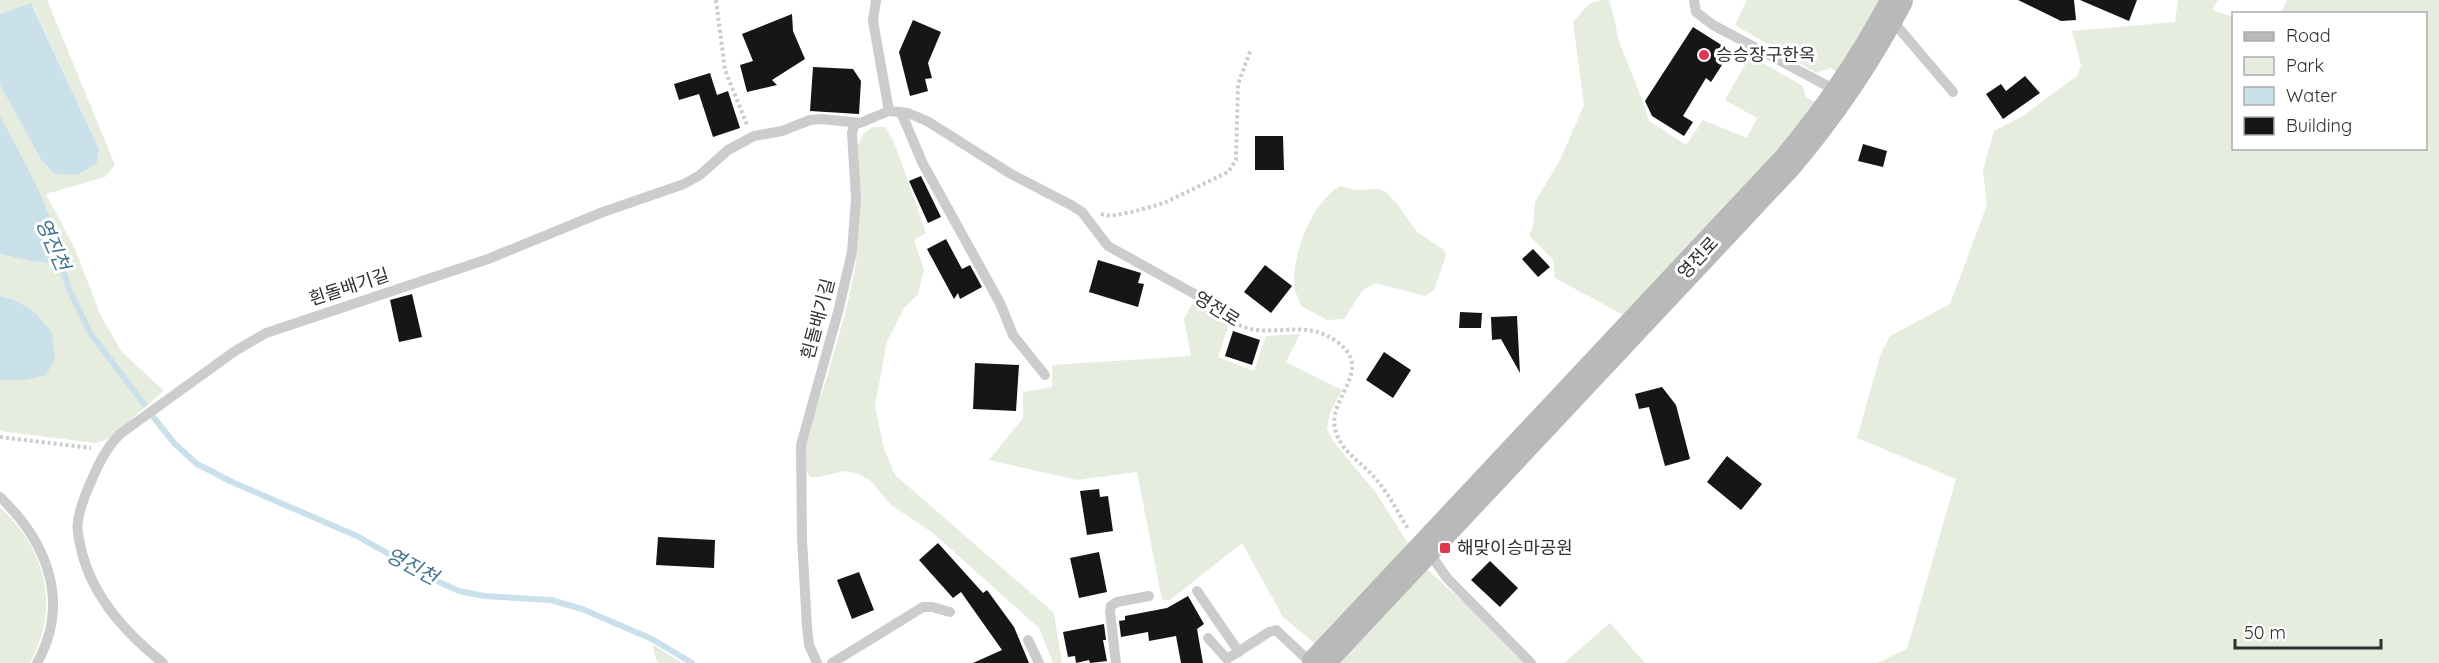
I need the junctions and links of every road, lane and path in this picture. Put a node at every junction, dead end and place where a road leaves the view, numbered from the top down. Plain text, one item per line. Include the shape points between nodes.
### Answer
1 (716, 0) edge
2 (876, 0) edge
3 (1694, 0) edge
4 (1893, 8) edge
5 (1251, 49) dead end
6 (1953, 92) dead end
7 (1842, 93) junction
8 (895, 112) junction
9 (855, 123) junction
10 (754, 136) junction
11 (1082, 212) junction
12 (1200, 297) joint
13 (1045, 375) dead end
14 (0, 437) edge
15 (107, 449) junction
16 (0, 497) edge
17 (1426, 549) junction
18 (1197, 591) dead end
19 (1149, 596) dead end
20 (950, 612) dead end
21 (1208, 638) dead end
22 (1028, 640) dead end
23 (1239, 652) junction
24 (37, 663) edge
25 (163, 663) edge
26 (817, 663) edge
27 (832, 663) edge
28 (1038, 663) edge
29 (1116, 663) edge
30 (1311, 663) edge
31 (1318, 663) edge
32 (1531, 663) edge

1 - 10 path via 725,70 741,114
2 - 8 lane via 873,21
3 - 7 lane via 1696,12 1713,25
4 - 6 lane, 영전로
4 - 7 street, 영전로
5 - 11 path via 1238,84 1236,160 1228,172 1136,212 1111,216
7 - 17 street, 영전로 via 1787,163
8 - 9 lane, 흰돌배기길
8 - 11 lane, 영전로 via 927,121 1011,174
8 - 13 lane via 1000,303 1013,335
9 - 10 lane, 흰돌배기길 via 810,120
9 - 26 lane, 흰돌배기길 via 852,252 801,445 807,627
10 - 15 lane, 흰돌배기길 via 728,150 684,184 488,259 249,341 120,434
11 - 12 lane, 영전로 via 1108,246
12 - 17 path, 영전로 via 1239,325 1257,330 1311,329 1337,342 1349,354 1353,365 1336,411 1337,436 1345,450 1374,477
14 - 15 path
15 - 25 lane, 흰돌배기길 via 77,523 84,561 99,595 120,622
16 - 24 lane via 20,516 38,542 52,589 52,621
17 - 31 street, 영전로
17 - 32 lane via 1448,578
18 - 23 lane
19 - 29 lane via 1111,606
20 - 27 lane via 923,607
21 - 23 lane via 1227,659
22 - 28 lane
23 - 30 lane via 1276,630

